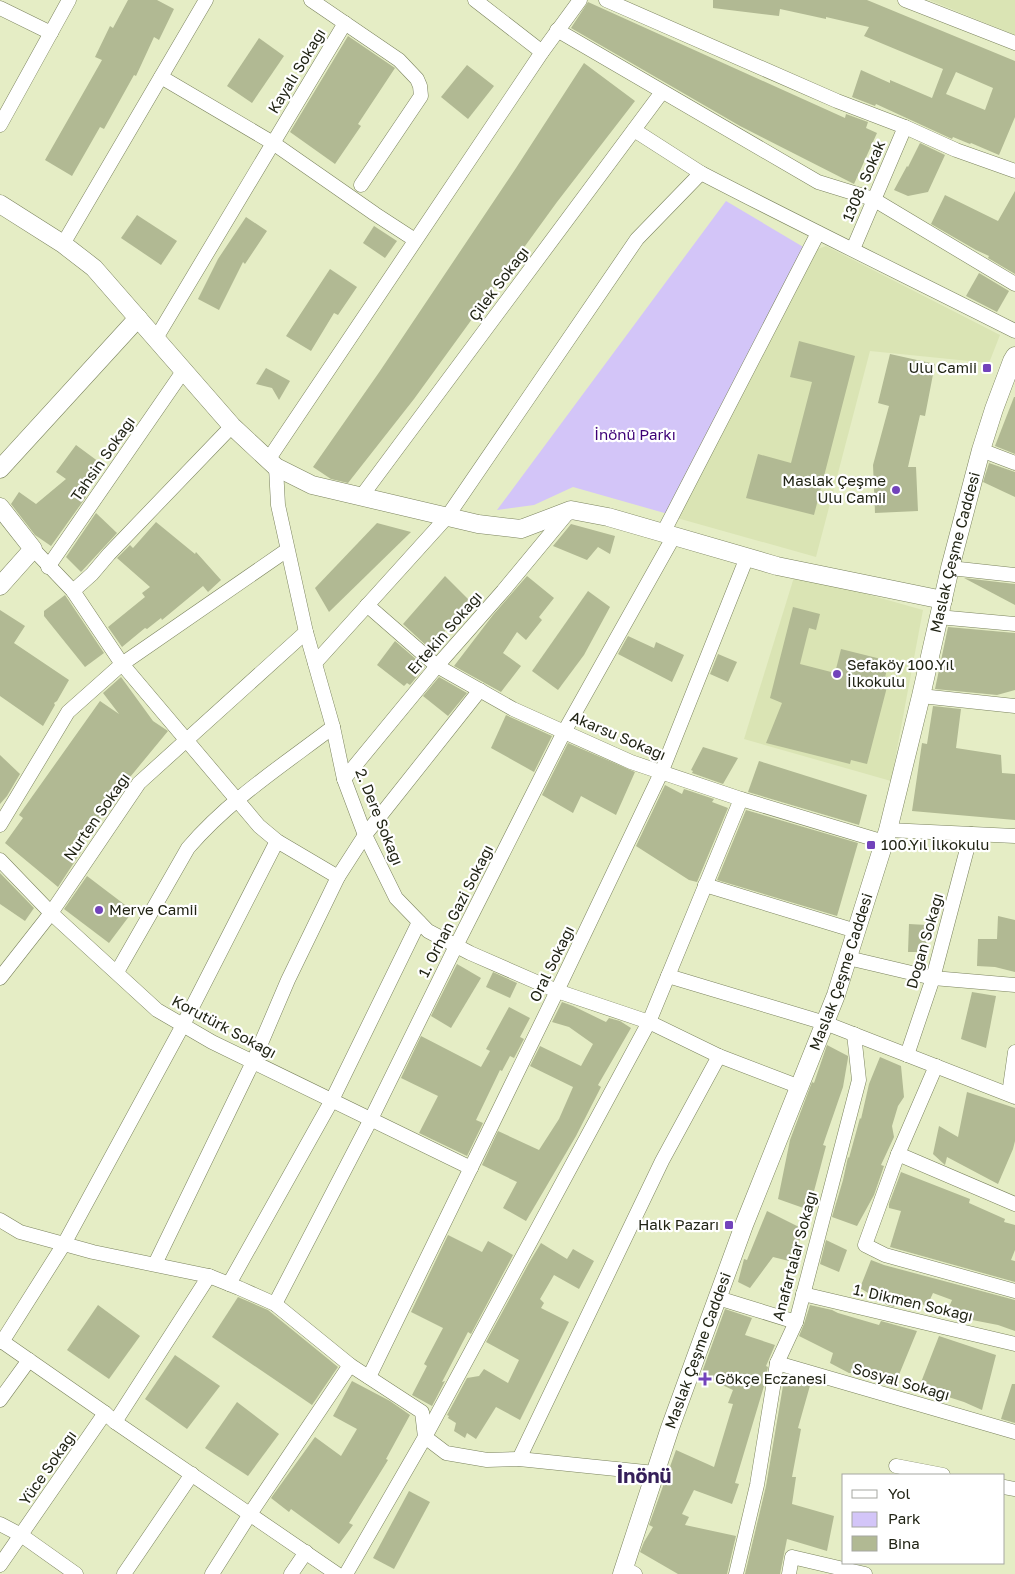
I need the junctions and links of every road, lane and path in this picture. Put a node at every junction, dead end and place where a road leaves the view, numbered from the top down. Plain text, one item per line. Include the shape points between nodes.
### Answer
1 (69, 0) edge
2 (206, 0) edge
3 (311, 0) edge
4 (475, 0) edge
5 (580, 0) edge
6 (606, 0) edge
7 (905, 0) edge
8 (0, 8) edge
9 (345, 23) junction
10 (557, 30) junction
11 (51, 33) junction
12 (1015, 43) edge
13 (542, 52) junction
14 (161, 76) junction
15 (662, 92) junction
16 (0, 125) edge
17 (905, 127) junction
18 (634, 130) junction
19 (273, 143) junction
20 (1015, 171) edge
21 (701, 173) junction
22 (361, 186) dead end
23 (873, 199) junction
24 (0, 204) edge
25 (818, 233) junction
26 (415, 240) junction
27 (63, 244) junction
28 (853, 249) junction
29 (1015, 284) edge
30 (138, 318) junction
31 (1015, 331) edge
32 (155, 340) junction
33 (1014, 360) edge
34 (184, 370) junction
35 (232, 426) junction
36 (981, 450) junction
37 (272, 463) junction
38 (1015, 463) edge
39 (0, 469) edge
40 (361, 497) junction
41 (0, 507) edge
42 (571, 510) junction
43 (447, 517) junction
44 (668, 534) junction
45 (33, 549) junction
46 (288, 550) junction
47 (747, 558) junction
48 (48, 567) junction
49 (950, 568) junction
50 (1015, 575) edge
51 (0, 586) edge
52 (73, 591) junction
53 (943, 600) junction
54 (367, 605) junction
55 (938, 617) junction
56 (1015, 624) edge
57 (306, 632) junction
58 (315, 663) junction
59 (122, 664) junction
60 (437, 666) junction
61 (480, 690) junction
62 (921, 696) junction
63 (1015, 706) edge
64 (333, 727) junction
65 (564, 732) junction
66 (186, 740) junction
67 (661, 772) junction
68 (344, 779) junction
69 (741, 799) junction
70 (237, 800) junction
71 (0, 825) edge
72 (971, 834) junction
73 (365, 835) junction
74 (886, 836) junction
75 (1015, 836) edge
76 (277, 841) junction
77 (0, 860) edge
78 (338, 877) junction
79 (706, 885) junction
80 (51, 913) junction
81 (418, 922) junction
82 (856, 931) junction
83 (456, 946) junction
84 (848, 958) junction
85 (117, 972) junction
86 (668, 976) junction
87 (0, 978) edge
88 (933, 978) junction
89 (1015, 985) edge
90 (557, 991) junction
91 (649, 1022) junction
92 (825, 1023) junction
93 (183, 1025) junction
94 (854, 1034) junction
95 (1015, 1052) edge
96 (907, 1055) junction
97 (719, 1056) junction
98 (253, 1062) junction
99 (936, 1066) junction
100 (800, 1087) junction
101 (1012, 1095) edge
102 (332, 1100) junction
103 (371, 1120) junction
104 (898, 1154) junction
105 (471, 1168) junction
106 (1015, 1204) edge
107 (0, 1220) edge
108 (64, 1244) junction
109 (155, 1264) junction
110 (209, 1276) junction
111 (229, 1284) junction
112 (1015, 1291) edge
113 (803, 1294) junction
114 (718, 1298) junction
115 (275, 1304) junction
116 (796, 1322) junction
117 (1, 1341) edge
118 (1015, 1344) edge
119 (29, 1360) junction
120 (777, 1363) junction
121 (350, 1365) junction
122 (369, 1377) junction
123 (0, 1400) edge
124 (110, 1418) junction
125 (1015, 1432) edge
126 (425, 1437) junction
127 (519, 1459) junction
128 (896, 1466) dead end
129 (655, 1473) junction
130 (192, 1474) junction
131 (938, 1474) edge
132 (250, 1514) junction
133 (0, 1524) edge
134 (21, 1535) junction
135 (306, 1552) junction
136 (0, 1565) edge
137 (627, 1572) edge
138 (76, 1574) edge
139 (124, 1574) edge
140 (212, 1574) edge
141 (291, 1574) edge
142 (337, 1574) edge
143 (346, 1574) edge
144 (736, 1574) edge
145 (789, 1574) edge
146 (865, 1574) edge

1 - 11 street
2 - 14 street
3 - 9 street
4 - 13 street
5 - 10 street
6 - 17 street via 837,101
7 - 12 street
8 - 11 street
9 - 19 street, Kayalı Sokağı
9 - 22 street, Kayalı Sokağı via 406,67 417,79 421,91 421,96
10 - 13 street
10 - 15 street
11 - 16 street
13 - 26 street
14 - 19 street
14 - 27 street
15 - 18 street, Çilek Sokağı
15 - 23 street via 818,182
17 - 20 street
17 - 23 street, 1308. Sokak
18 - 21 street
18 - 40 street, Çilek Sokağı
19 - 26 street
19 - 32 street, Kayalı Sokağı
21 - 25 street
21 - 43 street via 637,239
23 - 28 street, 1308. Sokak
23 - 29 street
24 - 27 street
25 - 28 street
25 - 44 street, 1. Orhan Gazi Sokağı
26 - 37 street
27 - 30 street via 94,268
28 - 31 street
30 - 32 street
30 - 39 street
32 - 34 street
33 - 36 street, Maslak Çeşme Caddesi
34 - 35 street
34 - 48 street, Tahsin Sokağı
35 - 37 street
35 - 52 street
36 - 38 street
36 - 49 street, Maslak Çeşme Caddesi
37 - 40 street via 312,485
37 - 46 street, 2. Dere Sokağı
40 - 43 street
41 - 45 street
42 - 43 street via 521,529
42 - 44 street
42 - 60 street, Ertekin Sokağı
43 - 54 street
44 - 47 street
44 - 65 street, 1. Orhan Gazi Sokağı
45 - 48 street
45 - 51 street
46 - 57 street, 2. Dere Sokağı
46 - 59 street
47 - 53 street
47 - 67 street, Oral Sokağı
48 - 52 street
49 - 50 street
49 - 53 street, Maslak Çeşme Caddesi
52 - 59 street
53 - 55 street, Maslak Çeşme Caddesi
54 - 58 street
54 - 60 street, Akarsu Sokağı
55 - 56 street
55 - 62 street, Maslak Çeşme Caddesi
57 - 58 street, 2. Dere Sokağı
57 - 66 street, Nurten Sokağı
58 - 64 street, 2. Dere Sokağı
59 - 66 street
59 - 71 street via 68,712
60 - 61 street, Akarsu Sokağı
60 - 68 street, Ertekin Sokağı
61 - 65 street, Akarsu Sokağı
61 - 73 street
62 - 63 street
62 - 74 street, Maslak Çeşme Caddesi
64 - 68 street, 2. Dere Sokağı
64 - 70 street
65 - 67 street, Akarsu Sokağı
65 - 83 street, 1. Orhan Gazi Sokağı
66 - 70 street
66 - 80 street, Nurten Sokağı via 139,783
67 - 69 street, Akarsu Sokağı
67 - 90 street, Oral Sokağı
68 - 73 street, 2. Dere Sokağı
69 - 74 street, Akarsu Sokağı
69 - 79 street
70 - 76 street
70 - 85 street via 188,848
72 - 74 street, Akarsu Sokağı
72 - 75 street, Akarsu Sokağı
72 - 88 street, Doğan Sokağı
73 - 78 street
73 - 81 street, 2. Dere Sokağı via 396,898
74 - 82 street, Maslak Çeşme Caddesi
76 - 78 street
76 - 93 street
77 - 80 street, Korutürk Sokağı
78 - 98 street
79 - 82 street
79 - 86 street
80 - 85 street, Korutürk Sokağı
80 - 87 street, Nurten Sokağı
81 - 83 street, 2. Dere Sokağı
81 - 102 street
82 - 84 street, Maslak Çeşme Caddesi
83 - 90 street, 2. Dere Sokağı
83 - 103 street, 1. Orhan Gazi Sokağı
84 - 88 street
84 - 92 street, Maslak Çeşme Caddesi
85 - 93 street, Korutürk Sokağı via 157,1010
86 - 91 street
86 - 92 street
88 - 89 street
88 - 96 street, Doğan Sokağı
90 - 91 street, 2. Dere Sokağı
90 - 105 street, Oral Sokağı
91 - 97 street, 2. Dere Sokağı
91 - 126 street
92 - 94 street
92 - 100 street, Maslak Çeşme Caddesi
93 - 98 street, Korutürk Sokağı
93 - 108 street
94 - 96 street
94 - 113 street, Anafartalar Sokağı via 859,1080
95 - 101 street
96 - 99 street
97 - 100 street, 2. Dere Sokağı
97 - 127 street via 662,1161
98 - 102 street, Korutürk Sokağı
98 - 109 street
99 - 101 street
99 - 104 street
100 - 114 street, Maslak Çeşme Caddesi
102 - 103 street, Korutürk Sokağı
102 - 111 street
103 - 105 street, Korutürk Sokağı
103 - 115 street, 1. Orhan Gazi Sokağı
104 - 106 street
104 - 112 street via 865,1245 885,1255
105 - 122 street, Oral Sokağı
107 - 108 street via 20,1232
108 - 109 street
108 - 117 street
109 - 110 street
110 - 111 street
110 - 124 street, Yüce Sokağı
111 - 115 street
113 - 116 street, Anafartalar Sokağı
113 - 118 street, 1. Dikmen Sokağı
114 - 116 street
114 - 129 street, Maslak Çeşme Caddesi
115 - 121 street
116 - 120 street, Anafartalar Sokağı
117 - 119 street
119 - 123 street
119 - 124 street
120 - 125 street, Sosyal Sokağı
120 - 144 street, Anafartalar Sokağı via 757,1485
121 - 122 street
121 - 132 street
122 - 126 street via 422,1412
124 - 130 street
124 - 134 street, Yüce Sokağı
126 - 127 street via 446,1453 487,1460
126 - 143 street
127 - 129 street
128 - 131 street
129 - 137 street, Maslak Çeşme Caddesi
130 - 132 street
130 - 139 street
132 - 135 street
132 - 140 street
133 - 134 street
134 - 136 street, Yüce Sokağı
134 - 138 street
135 - 141 street
135 - 142 street
145 - 146 street via 792,1557

